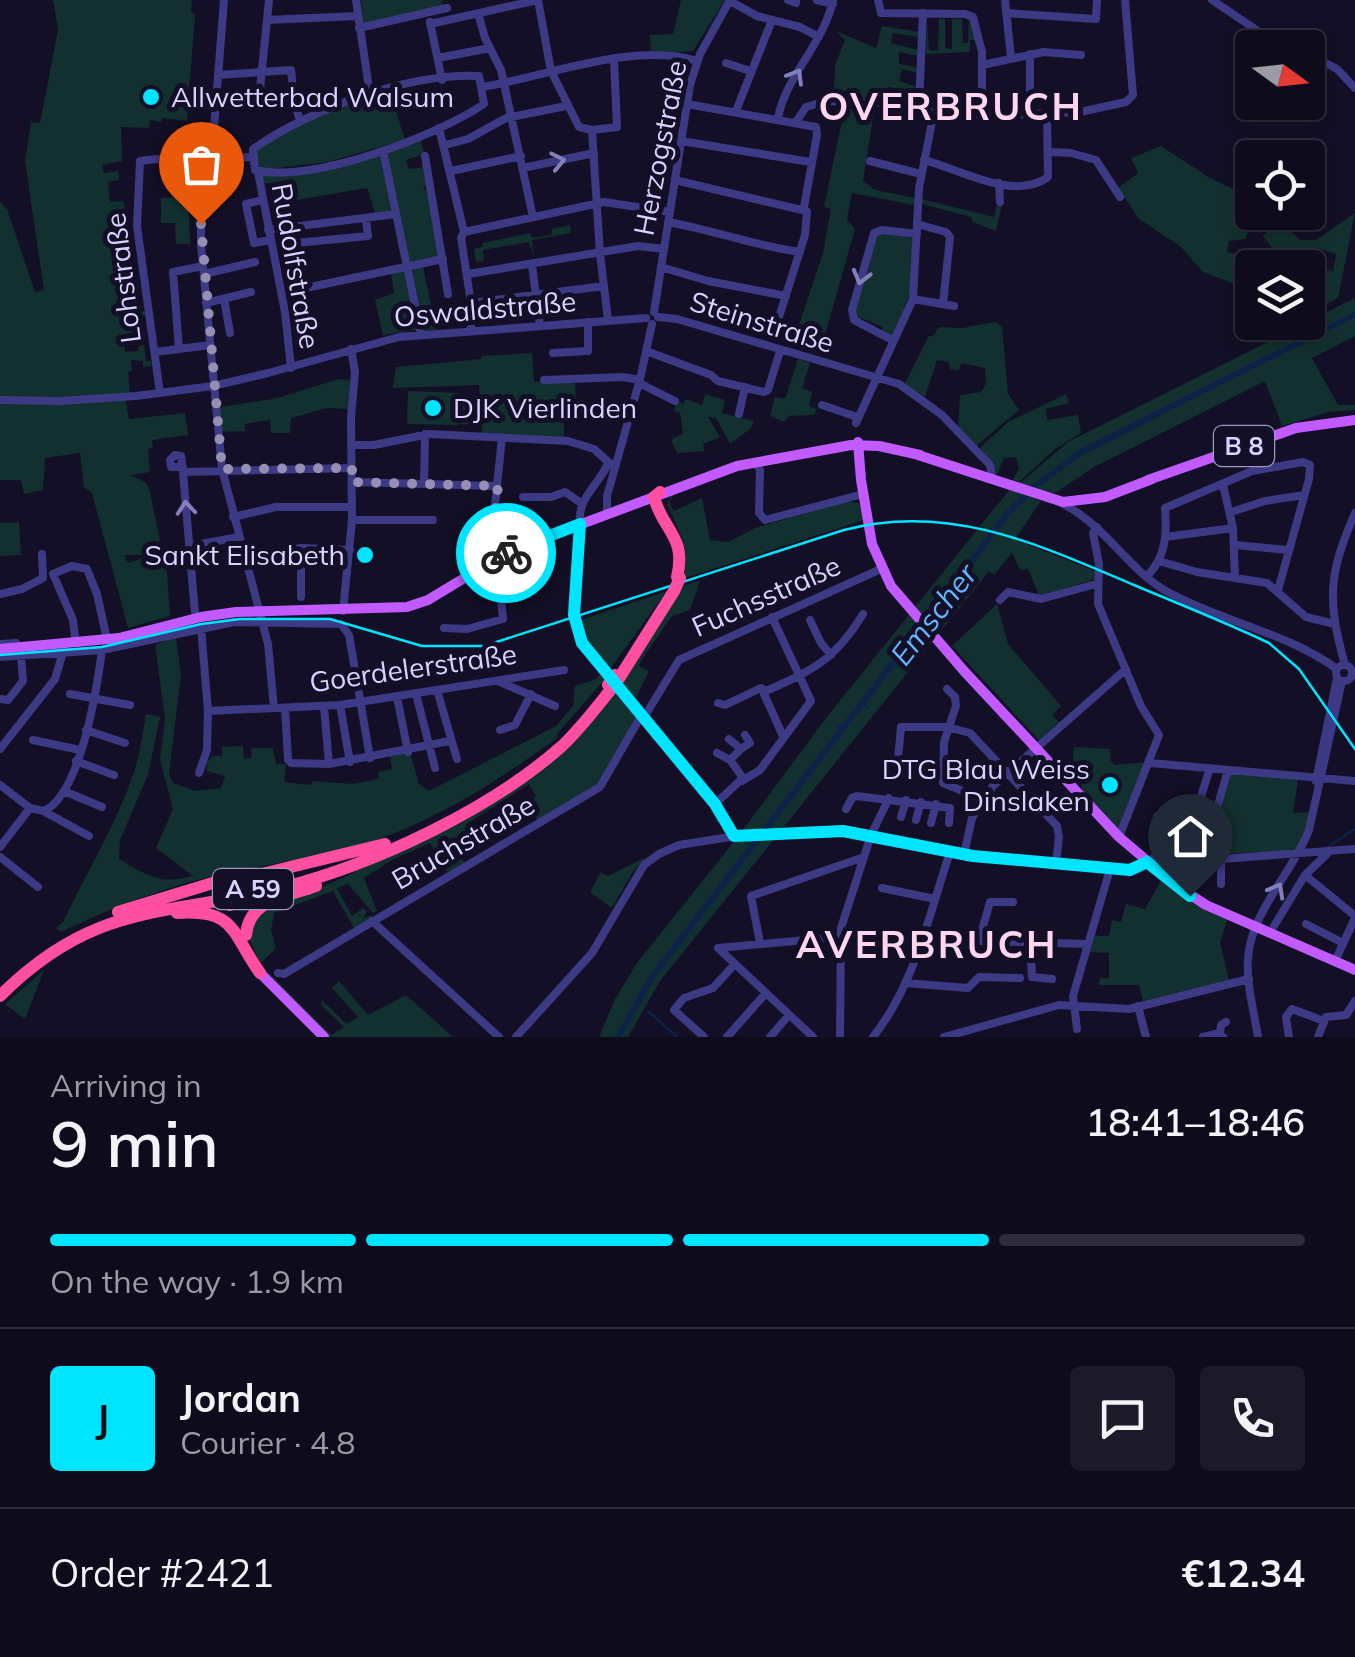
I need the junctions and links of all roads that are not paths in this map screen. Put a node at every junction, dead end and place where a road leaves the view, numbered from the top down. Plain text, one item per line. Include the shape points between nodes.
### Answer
1 (224, 0) edge
2 (269, 0) edge
3 (356, 0) edge
4 (538, 0) edge
5 (730, 0) edge
6 (788, 0) edge
7 (796, 0) edge
8 (816, 0) edge
9 (878, 0) edge
10 (1004, 0) edge
11 (1032, 0) edge
12 (1097, 0) edge
13 (1125, 0) edge
14 (1212, 0) edge
15 (833, 2) edge
16 (446, 4) edge
17 (1006, 12) junction
18 (426, 13) junction
19 (478, 13) junction
20 (923, 13) junction
21 (1031, 14) junction
22 (357, 16) junction
23 (267, 20) junction
24 (449, 20) junction
25 (772, 20) junction
26 (430, 24) junction
27 (359, 28) junction
28 (1257, 30) edge
29 (819, 37) junction
30 (490, 48) junction
31 (1030, 54) junction
32 (1081, 55) dead end
33 (438, 58) junction
34 (1011, 58) junction
35 (614, 60) junction
36 (697, 61) junction
37 (726, 62) dead end
38 (1325, 62) edge
39 (982, 65) junction
40 (551, 71) junction
41 (262, 72) junction
42 (750, 72) junction
43 (218, 75) junction
44 (442, 80) junction
45 (504, 82) junction
46 (482, 87) junction
47 (260, 88) dead end
48 (1355, 88) edge
49 (370, 94) junction
50 (688, 104) junction
51 (918, 105) junction
52 (566, 106) junction
53 (935, 108) junction
54 (736, 112) junction
55 (1030, 114) junction
56 (1047, 114) junction
57 (982, 115) junction
58 (512, 117) junction
59 (778, 118) junction
60 (300, 122) junction
61 (796, 122) junction
62 (440, 128) junction
63 (592, 130) junction
64 (681, 140) junction
65 (445, 145) junction
66 (382, 151) junction
67 (1050, 152) junction
68 (594, 153) junction
69 (425, 156) dead end
70 (521, 156) junction
71 (252, 157) junction
72 (924, 160) junction
73 (210, 161) junction
74 (870, 161) dead end
75 (811, 162) junction
76 (523, 168) junction
77 (451, 171) junction
78 (258, 172) junction
79 (921, 174) junction
80 (675, 180) junction
81 (999, 183) junction
82 (1120, 197) dead end
83 (262, 200) junction
84 (1000, 202) dead end
85 (597, 204) junction
86 (804, 210) junction
87 (396, 214) junction
88 (669, 217) junction
89 (533, 218) junction
90 (366, 220) junction
91 (293, 226) junction
92 (917, 229) junction
93 (268, 230) junction
94 (464, 232) junction
95 (270, 240) junction
96 (664, 249) junction
97 (600, 251) junction
98 (800, 252) junction
99 (443, 260) junction
100 (255, 262) dead end
101 (532, 265) junction
102 (408, 267) junction
103 (661, 267) junction
104 (204, 270) junction
105 (468, 274) junction
106 (604, 286) junction
107 (250, 292) dead end
108 (282, 293) junction
109 (448, 294) dead end
110 (536, 295) junction
111 (786, 296) junction
112 (224, 299) junction
113 (913, 299) junction
114 (206, 302) junction
115 (471, 303) junction
116 (943, 304) junction
117 (954, 306) dead end
118 (653, 318) junction
119 (608, 320) junction
120 (778, 320) dead end
121 (588, 322) junction
122 (540, 326) junction
123 (472, 330) junction
124 (230, 333) dead end
125 (421, 334) junction
126 (894, 340) junction
127 (210, 345) junction
128 (178, 349) junction
129 (351, 350) junction
130 (646, 351) junction
131 (780, 351) junction
132 (155, 352) junction
133 (553, 353) dead end
134 (291, 368) junction
135 (877, 376) junction
136 (544, 380) dead end
137 (639, 382) junction
138 (212, 386) junction
139 (745, 388) junction
140 (160, 393) junction
141 (0, 400) edge
142 (675, 401) dead end
143 (822, 404) dead end
144 (739, 414) dead end
145 (1355, 420) edge
146 (425, 434) junction
147 (502, 437) junction
148 (351, 445) junction
149 (861, 447) junction
150 (760, 464) junction
151 (612, 465) junction
152 (352, 468) junction
153 (222, 469) junction
154 (992, 477) junction
155 (352, 482) junction
156 (424, 482) junction
157 (1224, 485) junction
158 (498, 486) junction
159 (863, 494) junction
160 (1036, 494) junction
161 (1304, 495) junction
162 (523, 496) dead end
163 (656, 497) junction
164 (1085, 501) junction
165 (581, 502) junction
166 (1057, 502) junction
167 (352, 508) junction
168 (1231, 512) junction
169 (607, 514) junction
170 (1355, 514) edge
171 (233, 517) junction
172 (352, 520) junction
173 (433, 520) dead end
174 (580, 521) junction
175 (1092, 523) junction
176 (1233, 528) junction
177 (239, 537) junction
178 (1166, 537) junction
179 (1235, 545) junction
180 (190, 546) junction
181 (301, 548) junction
182 (350, 550) junction
183 (1288, 550) junction
184 (42, 554) dead end
185 (245, 558) junction
186 (494, 559) junction
187 (1159, 561) junction
188 (881, 569) junction
189 (1148, 575) junction
190 (1235, 576) junction
191 (676, 584) junction
192 (1096, 584) junction
193 (1278, 590) junction
194 (0, 594) edge
195 (301, 598) dead end
196 (1000, 600) dead end
197 (343, 611) junction
198 (862, 614) dead end
199 (260, 617) junction
200 (772, 617) junction
201 (199, 619) junction
202 (810, 620) dead end
203 (1335, 624) junction
204 (444, 628) dead end
205 (106, 635) junction
206 (0, 646) edge
207 (62, 647) junction
208 (102, 650) junction
209 (832, 655) junction
210 (21, 656) junction
211 (0, 657) edge
212 (1126, 668) junction
213 (564, 670) dead end
214 (1346, 674) edge
215 (799, 676) junction
216 (498, 681) junction
217 (616, 685) junction
218 (947, 689) dead end
219 (437, 690) junction
220 (766, 690) junction
221 (70, 694) dead end
222 (416, 694) junction
223 (531, 694) junction
224 (396, 697) junction
225 (0, 699) edge
226 (94, 699) junction
227 (359, 702) junction
228 (718, 703) dead end
229 (340, 705) junction
230 (130, 706) dead end
231 (554, 706) dead end
232 (324, 707) junction
233 (274, 708) junction
234 (285, 708) junction
235 (208, 711) junction
236 (642, 718) junction
237 (947, 727) junction
238 (86, 730) junction
239 (500, 730) dead end
240 (745, 734) dead end
241 (783, 736) junction
242 (728, 738) dead end
243 (33, 740) dead end
244 (450, 742) junction
245 (125, 743) dead end
246 (430, 746) junction
247 (1036, 748) junction
248 (0, 749) edge
249 (742, 749) junction
250 (80, 750) junction
251 (408, 752) junction
252 (717, 752) dead end
253 (370, 758) junction
254 (457, 758) dead end
255 (898, 759) dead end
256 (730, 760) junction
257 (76, 761) junction
258 (350, 762) junction
259 (1150, 763) junction
260 (329, 764) junction
261 (435, 768) dead end
262 (1210, 768) junction
263 (1228, 770) junction
264 (1009, 772) junction
265 (199, 773) dead end
266 (114, 775) dead end
267 (1319, 778) junction
268 (1355, 780) edge
269 (742, 781) junction
270 (0, 785) edge
271 (64, 791) junction
272 (889, 798) junction
273 (982, 799) junction
274 (906, 800) junction
275 (921, 802) junction
276 (715, 804) junction
277 (936, 804) junction
278 (30, 808) junction
279 (102, 808) dead end
280 (846, 809) dead end
281 (44, 811) junction
282 (1157, 816) dead end
283 (901, 817) dead end
284 (916, 820) dead end
285 (1214, 822) dead end
286 (931, 823) dead end
287 (949, 823) dead end
288 (870, 835) junction
289 (89, 836) dead end
290 (734, 836) junction
291 (1118, 837) junction
292 (391, 846) junction
293 (0, 847) edge
294 (1355, 849) edge
295 (950, 852) junction
296 (1182, 852) junction
297 (1325, 853) junction
298 (964, 854) junction
299 (1298, 854) junction
300 (864, 857) junction
301 (0, 858) edge
302 (1221, 859) junction
303 (1147, 862) junction
304 (1056, 864) junction
305 (1110, 869) junction
306 (1305, 875) junction
307 (1221, 884) dead end
308 (38, 886) dead end
309 (236, 886) junction
310 (882, 888) dead end
311 (935, 898) junction
312 (1013, 902) dead end
313 (1355, 916) edge
314 (108, 917) junction
315 (372, 922) junction
316 (1306, 924) dead end
317 (96, 928) junction
318 (1264, 928) junction
319 (839, 937) junction
320 (243, 938) junction
321 (922, 939) junction
322 (979, 941) junction
323 (1030, 942) junction
324 (760, 943) junction
325 (1343, 943) junction
326 (1088, 944) junction
327 (1335, 961) junction
328 (734, 965) junction
329 (1355, 970) edge
330 (260, 973) joint
331 (278, 973) dead end
332 (1020, 978) dead end
333 (1052, 979) dead end
334 (1249, 979) junction
335 (906, 984) junction
336 (0, 992) edge
337 (766, 994) junction
338 (1354, 999) edge
339 (1072, 1005) junction
340 (1138, 1006) junction
341 (790, 1015) junction
342 (1324, 1021) junction
343 (1226, 1022) dead end
344 (880, 1028) junction
345 (1077, 1029) dead end
346 (700, 1034) edge
347 (1222, 1036) edge
348 (324, 1037) edge
349 (499, 1037) edge
350 (516, 1037) edge
351 (727, 1037) edge
352 (770, 1037) edge
353 (813, 1037) edge
354 (840, 1037) edge
355 (873, 1037) edge
356 (892, 1037) edge
357 (944, 1037) edge
358 (1146, 1037) edge
359 (1203, 1037) edge
360 (1258, 1037) edge
361 (1289, 1037) edge
362 (1318, 1037) edge

1 - 43 street
2 - 23 street
3 - 22 street
4 - 19 street
4 - 40 street
5 - 25 street
5 - 36 street, Herzogstraße
6 - 7 street
8 - 15 street
9 - 20 street via 881,13
10 - 17 street
11 - 21 street
12 - 21 street via 1096,19
13 - 56 street via 1133,96 1092,110
14 - 28 street
15 - 29 street
16 - 18 street
16 - 24 street
17 - 21 street
17 - 34 street
18 - 26 street
18 - 27 street
19 - 24 street
19 - 30 street
20 - 39 street via 971,15
20 - 51 street
22 - 23 street
22 - 27 street
23 - 41 street
24 - 26 street
25 - 29 street
25 - 42 street
26 - 33 street
27 - 49 street
59 -> 29 street
30 - 33 street
30 - 45 street
31 - 32 street
31 - 34 street
31 - 55 street
33 - 44 street
34 - 39 street
35 - 36 street
35 - 40 street
35 - 63 street via 618,127
36 - 50 street, Herzogstraße
37 - 42 street
38 - 48 street
39 - 57 street
40 - 45 street
40 - 52 street
41 - 43 street
41 - 47 street
41 - 60 street via 290,70
42 - 54 street
43 - 73 street
44 - 46 street via 478,76
44 - 49 street
45 - 46 street
45 - 58 street
46 - 62 street via 483,105
49 - 60 street
50 - 54 street
50 - 64 street, Herzogstraße
51 - 53 street
51 - 61 street via 817,102
52 - 58 street
52 - 63 street via 579,128
53 - 57 street
53 - 72 street
54 - 59 street
55 - 56 street
55 - 57 street
56 - 67 street
58 - 65 street
58 - 70 street
59 - 61 street
60 - 71 street via 252,149
61 - 75 street via 817,128
62 - 65 street
62 - 66 street
63 - 68 street
64 - 75 street
64 - 80 street, Herzogstraße
65 - 77 street
66 - 78 street
66 - 87 street
67 - 81 street via 1043,181
67 - 82 street via 1098,161
76 -> 68 street
68 - 85 street
69 - 99 street
70 - 76 street
70 - 77 street
71 - 73 street
71 - 78 street, Rudolfstraße
72 - 79 street
72 - 81 street
73 - 104 street via 201,210
73 - 132 street, Lohstraße via 143,160 138,174 136,216
74 - 79 street
75 - 86 street
76 - 89 street
77 - 94 street
78 - 83 street, Rudolfstraße
79 - 92 street
80 - 86 street
80 - 88 street, Herzogstraße
81 - 84 street
83 - 93 street, Rudolfstraße
83 - 95 street via 246,204 254,243
85 - 88 street
85 - 89 street
85 - 97 street
86 - 98 street via 809,219
87 - 90 street
87 - 102 street
88 - 96 street, Herzogstraße
88 - 98 street via 761,247
89 - 94 street
90 - 91 street
90 - 91 street via 368,236 346,240 296,244
91 - 93 street
92 - 113 street
92 - 116 street via 950,237
92 -> 126 street via 874,234 852,310 854,320
93 - 95 street, Rudolfstraße
94 - 105 street
95 - 108 street, Rudolfstraße
96 - 97 street
96 - 103 street, Herzogstraße
97 - 101 street
97 - 106 street
98 - 111 street
99 - 102 street
99 - 109 street
100 - 104 street
101 - 105 street
101 - 110 street
102 - 108 street
102 - 125 street
103 - 111 street
103 - 118 street, Herzogstraße
104 - 114 street
104 - 128 street via 173,272
105 - 115 street
106 - 110 street
106 - 119 street
107 - 112 street
108 - 134 street, Rudolfstraße
110 - 115 street
110 - 122 street
111 - 120 street
112 - 114 street
112 - 124 street
113 - 116 street
113 - 126 street
114 - 127 street
115 - 123 street
116 - 117 street
118 - 119 street, Oswaldstraße
118 - 130 street, Herzogstraße
118 - 131 street, Steinstraße via 677,319
119 - 121 street, Oswaldstraße
121 - 122 street, Oswaldstraße
121 - 133 street via 588,351
122 - 123 street, Oswaldstraße
123 - 125 street, Oswaldstraße
125 - 129 street, Oswaldstraße
126 - 135 street
127 - 128 street
127 - 138 street
128 - 132 street
129 - 134 street, Oswaldstraße
129 - 148 street
130 - 137 street, Herzogstraße
130 - 139 street
131 - 135 street, Steinstraße
131 - 139 street via 767,392
132 - 140 street, Lohstraße
134 - 138 street, Oswaldstraße
135 - 143 street via 857,420
135 - 154 street, Steinstraße via 928,402 990,464
136 - 137 street
137 - 142 street
137 - 151 street, Herzogstraße
138 - 140 street, Oswaldstraße
138 - 153 street
139 - 144 street
140 - 141 street, Oswaldstraße
145 - 164 main road, B 8 via 1296,428
146 - 147 street
146 - 148 street
146 - 156 street
147 - 151 street via 581,443
147 - 158 street
148 - 152 street
149 - 150 main road, B 8
149 - 150 main road, B 8
149 - 154 main road, B 8 via 920,455
149 - 159 main road
150 - 159 street via 759,513 765,520
150 - 163 main road, B 8
150 - 163 main road, B 8 via 718,468
151 - 165 street
151 - 169 street, Herzogstraße
152 - 153 street
152 - 155 street
153 - 171 street
180 -> 153 street via 183,469
154 - 160 main road, B 8
155 - 156 street
155 - 167 street
156 - 158 street
157 - 161 street via 1263,467 1308,463
157 - 168 street
157 - 178 street via 1164,508
158 - 186 street
159 - 188 main road
160 - 164 main road, B 8
160 - 166 main road, B 8
161 - 168 street
161 - 183 street
162 - 165 street via 566,492
163 - 169 main road
163 - 191 highway via 678,544
163 - 191 highway, A 59 via 683,552
164 - 166 main road, B 8
164 - 175 street
165 - 174 street
166 - 175 street
167 - 171 street via 276,508
167 - 172 street
168 - 176 street
169 - 174 main road
170 - 203 street via 1334,568
171 - 177 street
172 - 173 street
172 - 182 street
174 - 186 main road
174 - 217 street via 576,626
175 - 189 street
175 - 192 street
176 - 178 street
176 - 179 street
177 - 180 street
177 - 185 street
178 - 187 street
179 - 183 street
179 - 190 street
180 - 201 street
181 - 182 street
181 - 185 street
181 - 195 street
182 - 197 street
183 - 193 street
184 - 194 street via 44,578
185 - 199 street
186 - 197 main road via 417,605
186 - 204 street via 503,619
187 - 189 street
187 - 190 street
188 - 200 street, Fuchsstraße
188 - 247 main road
189 - 214 street via 1169,593 1298,645
190 - 193 street
191 - 217 highway, A 59
192 - 196 street via 1041,599 1008,592
192 - 212 street
193 - 203 street via 1302,615
197 - 199 main road
198 - 209 street
199 - 201 main road
199 - 227 street via 346,627
199 - 233 street
200 - 215 street
200 - 236 street, Fuchsstraße via 679,660
201 - 205 street
201 - 207 main road
201 - 208 street
201 - 235 street
202 - 209 street
203 - 214 street
205 - 207 street
205 - 207 street via 93,581 82,566 61,569 54,575 73,620
206 - 207 main road
206 - 207 street
207 - 208 street
207 - 210 street
207 - 248 street via 58,671
208 - 226 street
209 - 215 street
210 - 211 street
210 - 225 street via 23,681 8,700
212 - 247 street
212 - 259 street via 1160,735
213 - 216 street, Goerdelerstraße
214 - 267 street
215 - 220 street
215 - 241 street via 811,702
216 - 219 street, Goerdelerstraße
216 - 223 street
217 - 236 street
217 - 292 highway, A 59 via 531,770
218 - 237 street via 956,706
219 - 222 street, Goerdelerstraße
219 - 244 street
220 - 228 street
220 - 241 street
221 - 226 street
222 - 224 street, Goerdelerstraße
222 - 246 street
223 - 231 street
223 - 239 street via 515,725
224 - 227 street, Goerdelerstraße
224 - 251 street
226 - 230 street
226 - 238 street
227 - 229 street, Goerdelerstraße
227 - 253 street
229 - 232 street, Goerdelerstraße
229 - 258 street
232 - 234 street, Goerdelerstraße
232 - 260 street
233 - 234 street, Goerdelerstraße
233 - 235 street, Goerdelerstraße
234 - 260 street via 289,762
235 - 265 street
236 - 276 street
236 - 315 street, Bruchstraße via 600,787
237 - 255 street via 901,727
237 - 264 street via 978,739
237 - 273 street via 944,783
238 - 245 street
238 - 250 street
240 - 249 street via 750,744
241 - 269 street via 760,770
242 - 249 street
243 - 250 street
244 - 246 street
244 - 254 street
246 - 251 street
246 - 261 street
247 - 264 street
247 - 291 main road
249 - 256 street
250 - 257 street
251 - 253 street
252 - 256 street
253 - 258 street
256 - 269 street
257 - 266 street
257 - 271 street
258 - 260 street
259 - 262 street
259 - 291 street
262 - 263 street
262 - 296 street
263 - 267 street
263 - 285 street
264 - 273 street
264 - 304 street via 1056,826
267 - 268 street
267 - 299 street
269 - 276 street
270 - 278 street
271 - 279 street
271 - 281 street
272 - 274 street
272 - 280 street via 857,796
272 - 288 street
273 - 298 street
274 - 275 street
274 - 283 street
275 - 277 street
275 - 284 street
276 - 290 street
277 - 286 street
277 - 287 street via 950,808
278 - 281 street
278 - 293 street
281 - 289 street
282 - 296 street via 1154,840
288 - 290 street via 830,830
288 - 295 street
288 - 300 street
290 - 350 street via 668,848 644,865 592,953
291 - 303 main road
292 - 309 highway via 251,876
292 - 314 highway, A 59 via 304,877
292 - 317 highway, A 59 via 286,887 146,911
292 - 320 highway via 330,880 259,907
294 - 297 street
295 - 298 street
295 - 311 street
296 - 302 street
296 - 303 street
297 - 299 street
297 - 306 street
298 - 304 street
299 - 302 street
318 -> 299 street
300 - 319 street
300 - 324 street via 752,896
301 - 308 street
302 - 307 street
303 - 305 street
303 - 318 main road via 1190,896
304 - 305 street
305 - 326 street
306 - 313 street
306 - 318 street
309 - 314 highway via 222,880 205,884
309 - 320 highway, bridge
310 - 311 street
311 - 321 street
312 - 322 street via 990,902
313 - 325 street
314 - 336 highway, A 59 via 47,948
315 - 331 street, Bruchstraße
315 - 349 street
316 - 325 street
317 - 320 highway via 201,912 222,918
317 - 336 highway, A 59
318 - 327 main road
318 - 334 street via 1248,960
319 - 321 street
319 - 324 street
319 - 354 street
320 - 330 highway
321 - 322 street
321 - 335 street
322 - 323 street
323 - 326 street
323 - 333 street via 1032,978
324 - 328 street via 718,948
325 - 327 street
326 - 339 street
327 - 329 main road
328 - 337 street
328 - 346 street via 713,988 684,998 674,1010
330 - 348 main road
332 - 335 street via 978,977 968,988
334 - 340 street
334 - 360 street
335 - 344 street
337 - 341 street
337 - 351 street
338 - 342 street via 1346,1015
339 - 340 street
339 - 345 street
339 - 357 street
340 - 358 street
341 - 352 street
341 - 353 street
342 - 361 street via 1292,1009 1286,1017
342 - 362 street
343 - 347 street
344 - 355 street
344 - 356 street
347 - 359 street

